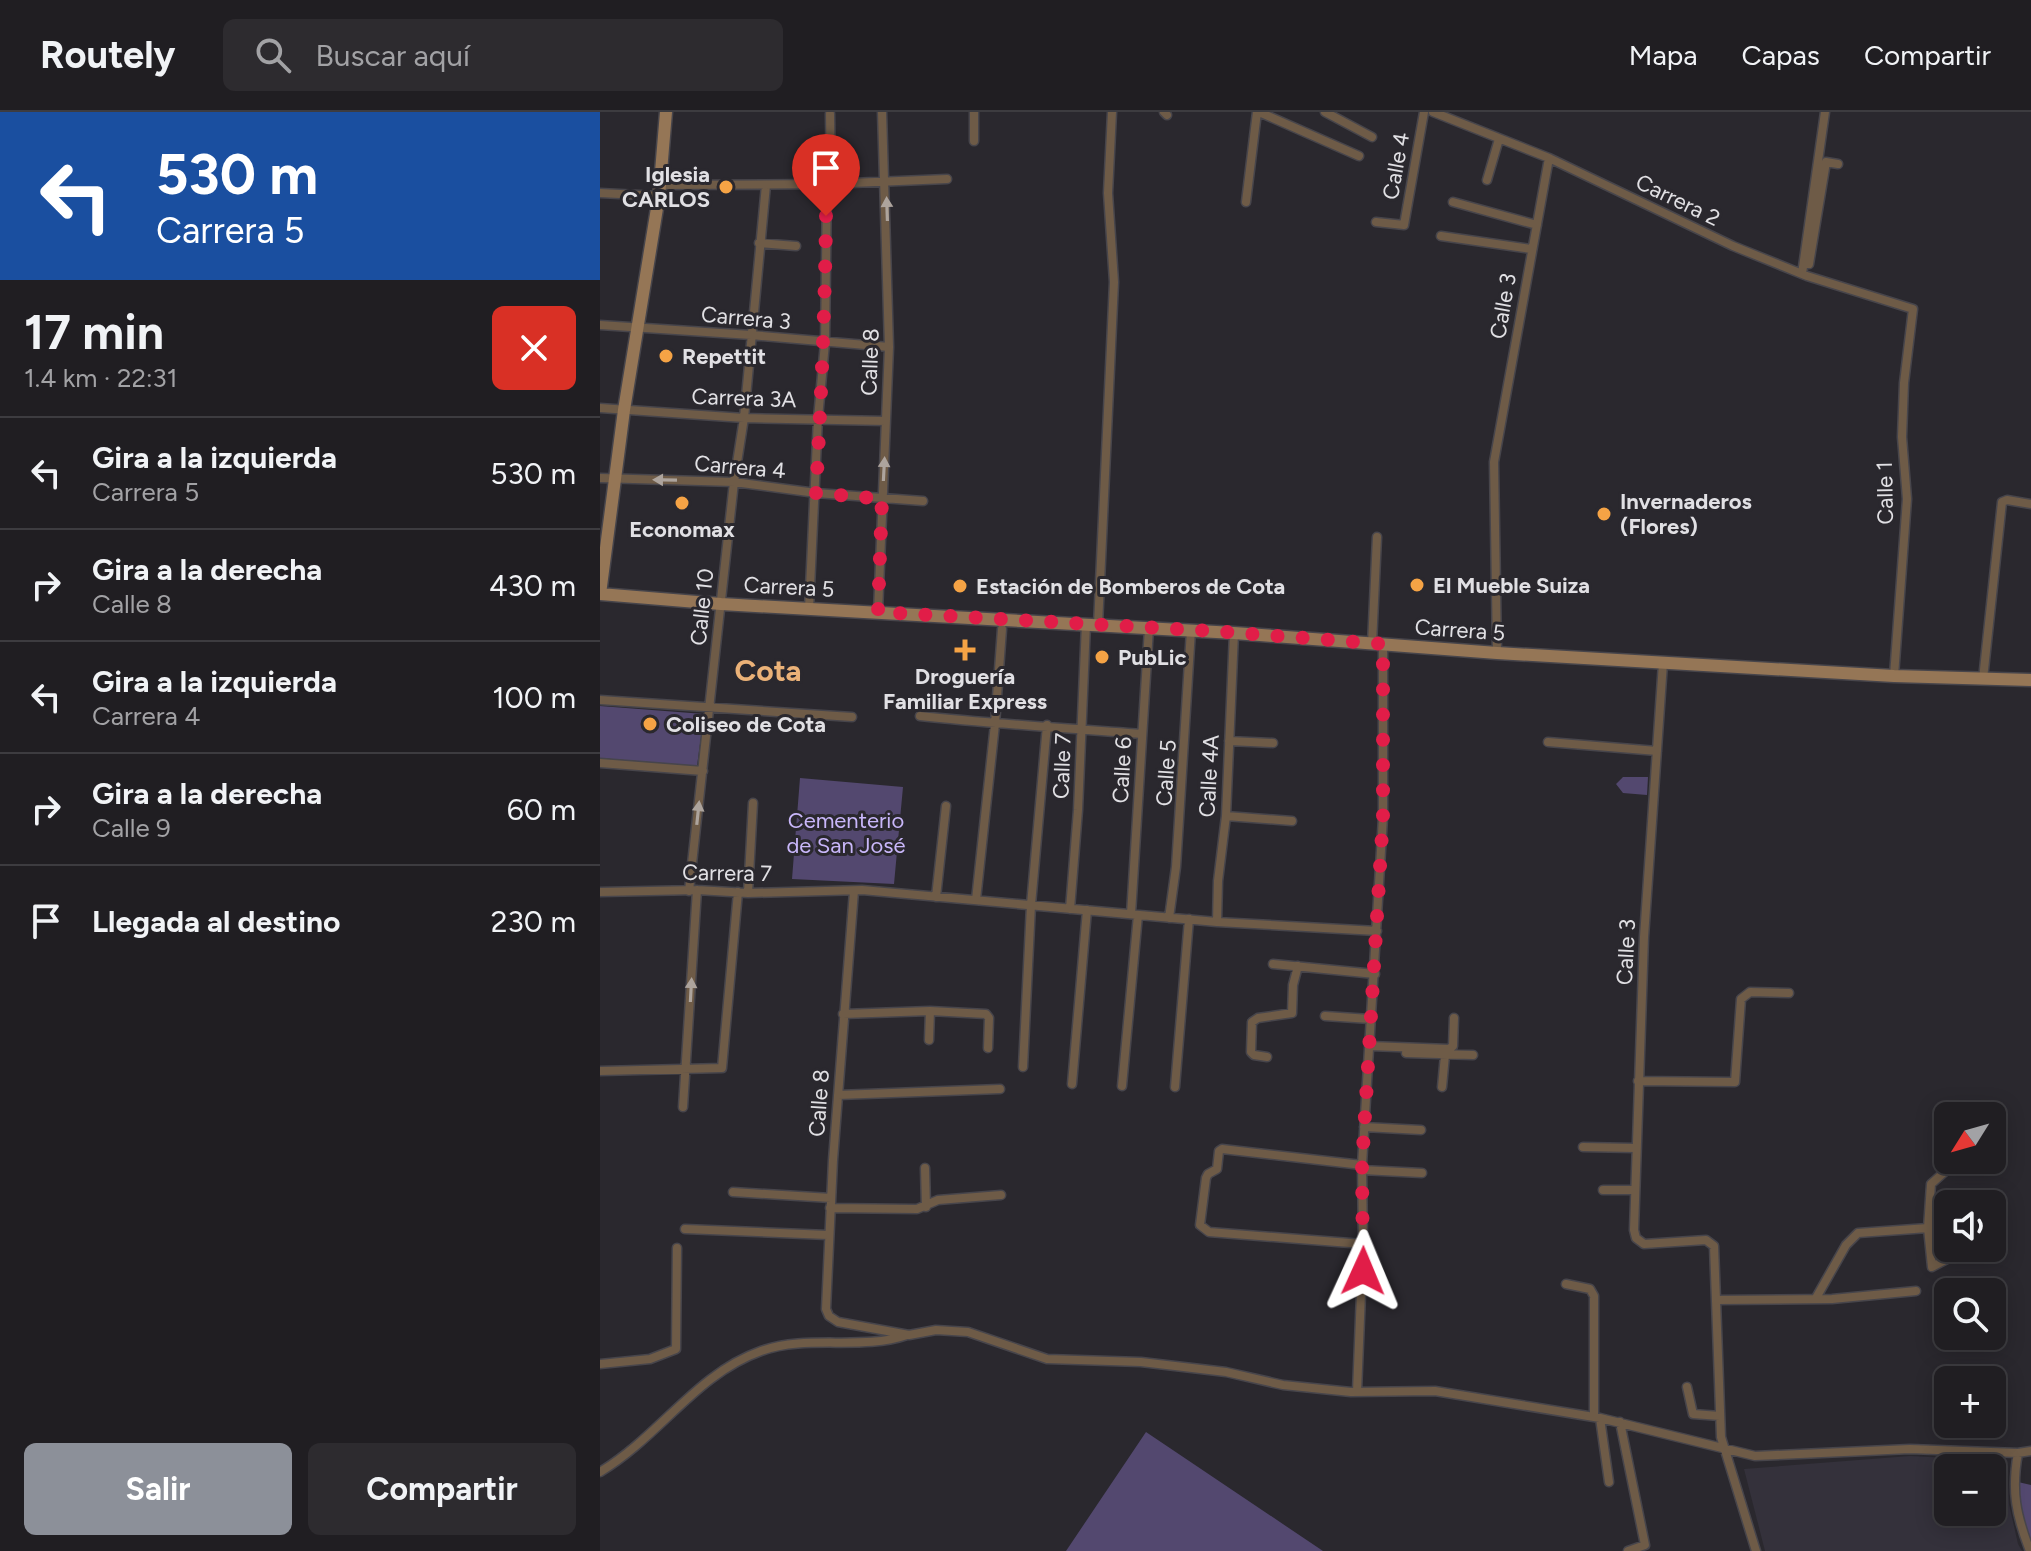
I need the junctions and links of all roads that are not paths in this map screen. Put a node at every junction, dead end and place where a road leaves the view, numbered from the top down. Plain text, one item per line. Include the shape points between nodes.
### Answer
1 (666, 112) edge
2 (882, 112) edge
3 (974, 112) edge
4 (1112, 112) edge
5 (1258, 112) edge
6 (1325, 112) edge
7 (1424, 112) edge
8 (1433, 112) edge
9 (1825, 112) edge
10 (830, 114) dead end
11 (1372, 137) dead end
12 (1499, 139) junction
13 (974, 141) dead end
14 (1359, 156) dead end
15 (1549, 158) junction
16 (1838, 164) dead end
17 (947, 179) dead end
18 (886, 180) junction
19 (1487, 180) dead end
20 (829, 184) junction
21 (766, 185) junction
22 (660, 190) junction
23 (600, 193) edge
24 (1246, 202) dead end
25 (1453, 202) dead end
26 (1376, 222) dead end
27 (1537, 225) junction
28 (1441, 236) dead end
29 (759, 243) junction
30 (796, 246) dead end
31 (1531, 249) junction
32 (1804, 275) junction
33 (1913, 309) joint
34 (600, 325) edge
35 (637, 328) junction
36 (751, 335) junction
37 (825, 343) junction
38 (889, 347) junction
39 (600, 408) edge
40 (624, 410) junction
41 (744, 418) junction
42 (818, 418) junction
43 (886, 421) junction
44 (607, 479) edge
45 (734, 482) junction
46 (816, 493) junction
47 (882, 499) junction
48 (923, 501) dead end
49 (2031, 504) edge
50 (1377, 537) dead end
51 (600, 595) edge
52 (721, 604) junction
53 (809, 609) junction
54 (878, 612) junction
55 (1092, 624) junction
56 (1149, 628) junction
57 (1002, 629) dead end
58 (1191, 630) junction
59 (1234, 633) junction
60 (1378, 644) junction
61 (1497, 653) junction
62 (1663, 663) junction
63 (1894, 676) junction
64 (1983, 679) junction
65 (2031, 680) edge
66 (600, 700) edge
67 (709, 707) junction
68 (920, 716) dead end
69 (852, 717) dead end
70 (995, 724) junction
71 (1047, 725) junction
72 (1081, 729) junction
73 (1142, 734) junction
74 (1229, 741) junction
75 (1548, 742) dead end
76 (1273, 743) dead end
77 (1657, 751) junction
78 (600, 763) edge
79 (703, 771) junction
80 (753, 803) dead end
81 (946, 806) dead end
82 (1226, 816) junction
83 (1292, 821) dead end
84 (693, 890) junction
85 (854, 891) junction
86 (600, 892) edge
87 (743, 892) junction
88 (936, 897) junction
89 (976, 900) junction
90 (1031, 905) junction
91 (1070, 909) junction
92 (1087, 910) junction
93 (1135, 915) junction
94 (1169, 918) junction
95 (1189, 919) junction
96 (1217, 922) junction
97 (1377, 931) junction
98 (1273, 964) dead end
99 (1298, 966) junction
100 (1375, 974) junction
101 (1789, 993) dead end
102 (930, 1011) junction
103 (843, 1014) junction
104 (1325, 1016) dead end
105 (1454, 1018) dead end
106 (1370, 1019) junction
107 (929, 1040) dead end
108 (988, 1048) dead end
109 (1370, 1048) junction
110 (1445, 1055) junction
111 (1473, 1055) dead end
112 (1267, 1057) dead end
113 (1023, 1067) dead end
114 (687, 1068) junction
115 (600, 1071) edge
116 (1638, 1081) junction
117 (1072, 1084) dead end
118 (1122, 1086) dead end
119 (1175, 1087) dead end
120 (1442, 1087) dead end
121 (1000, 1089) dead end
122 (838, 1095) junction
123 (683, 1107) dead end
124 (1364, 1127) junction
125 (1421, 1130) dead end
126 (1583, 1147) dead end
127 (1635, 1148) junction
128 (1362, 1167) junction
129 (925, 1168) dead end
130 (1422, 1173) dead end
131 (1942, 1174) edge
132 (1603, 1190) dead end
133 (1634, 1190) junction
134 (733, 1192) dead end
135 (1001, 1195) dead end
136 (831, 1203) junction
137 (926, 1207) junction
138 (1928, 1228) junction
139 (685, 1229) dead end
140 (828, 1235) junction
141 (1363, 1244) junction
142 (677, 1248) dead end
143 (1941, 1262) edge
144 (1566, 1284) dead end
145 (1916, 1291) dead end
146 (1816, 1298) junction
147 (1716, 1300) junction
148 (909, 1335) junction
149 (600, 1364) edge
150 (1687, 1387) dead end
151 (1357, 1392) junction
152 (1720, 1416) junction
153 (1597, 1417) junction
154 (1620, 1422) junction
155 (1723, 1447) junction
156 (2031, 1451) edge
157 (2018, 1453) junction
158 (600, 1472) edge
159 (1609, 1482) dead end
160 (1628, 1551) edge
161 (1756, 1551) edge
162 (2030, 1551) edge

1 - 22 main road
2 - 18 street, Calle 8
3 - 13 street
4 - 55 street, Calle 7 via 1108,195 1114,282
5 - 14 street
5 - 24 street
6 - 11 street
7 - 26 street, Calle 4 via 1404,225
8 - 12 street, Carrera 2
9 - 32 street
10 - 20 street
12 - 15 street, Carrera 2
12 - 19 street
15 - 27 street, Calle 3
15 - 32 street, Carrera 2
16 - 32 street via 1826,162
17 - 18 street
18 - 20 street
38 -> 18 street, Calle 8
20 - 21 street
20 - 37 street
21 - 22 street
21 - 29 street, Calle 10
22 - 23 street
22 - 35 main road
25 - 27 street
27 - 31 street, Calle 3
28 - 31 street
29 - 30 street
29 - 36 street, Calle 10
31 - 61 street, Calle 3 via 1494,462
32 - 33 street, Carrera 2
33 - 63 street, Calle 1 via 1904,383 1907,499
34 - 35 street, Carrera 3
35 - 36 street, Carrera 3
35 - 40 main road
36 - 37 street, Carrera 3
36 - 41 street, Calle 10
37 - 38 street, Carrera 3
37 - 42 street
38 - 43 street, Calle 8
39 - 40 street, Carrera 3A
40 - 41 street, Carrera 3A
40 - 44 main road
41 - 42 street, Carrera 3A
41 - 45 street, Calle 10
42 - 43 street, Carrera 3A
42 - 46 street
47 -> 43 street, Calle 8
45 -> 44 street, Carrera 4
44 - 51 main road
45 - 46 street, Carrera 4
45 - 52 street, Calle 10
46 - 47 street, Carrera 4
46 - 53 street
47 - 48 street, Carrera 4
47 - 54 street, Calle 8
49 - 64 street via 2002,502
50 - 60 street
51 - 52 main road, Carrera 5
52 - 53 main road, Carrera 5
52 - 67 street, Calle 10
53 - 54 main road, Carrera 5
54 - 55 main road, Carrera 5
55 - 56 main road, Carrera 5
55 - 72 street, Calle 7
56 - 58 main road, Carrera 5
56 - 73 street, Calle 6
57 - 70 street
58 - 59 main road, Carrera 5
58 - 94 street, Calle 5
59 - 60 main road, Carrera 5
59 - 74 street, Calle 4A
60 - 61 main road, Carrera 5
60 - 97 street via 1383,817
61 - 62 main road, Carrera 5
62 - 63 main road, Carrera 5
62 - 77 street, Calle 3
63 - 64 main road, Carrera 5
64 - 65 main road, Carrera 5
66 - 67 street
67 - 69 street
67 - 79 street, Calle 10
68 - 70 street
70 - 71 street
70 - 89 street
71 - 72 street
71 - 90 street
72 - 73 street
72 - 91 street, Calle 7
73 - 93 street, Calle 6
74 - 76 street
74 - 82 street, Calle 4A
75 - 77 street
77 - 116 street, Calle 3
78 - 79 street
84 -> 79 street, Calle 10
80 - 87 street
81 - 88 street
82 - 83 street
82 - 96 street, Calle 4A
84 - 86 street, Carrera 7
84 - 87 street, Carrera 7
114 -> 84 street, Calle 10
85 - 87 street, Carrera 7
85 - 88 street, Carrera 7
85 - 103 street, Calle 8
87 - 114 street via 722,1068
88 - 89 street, Carrera 7
89 - 90 street, Carrera 7
90 - 91 street, Carrera 7
90 - 113 street
91 - 92 street, Carrera 7
92 - 93 street, Carrera 7
92 - 117 street
93 - 94 street, Carrera 7
93 - 118 street, Calle 6
94 - 95 street, Carrera 7
95 - 96 street, Carrera 7
95 - 119 street
96 - 97 street, Carrera 7
97 - 100 street
98 - 99 street
99 - 100 street
99 - 112 street via 1292,1013 1252,1022 1251,1052
100 - 106 street
101 - 116 street via 1750,992 1741,999 1735,1082
102 - 103 street
102 - 107 street
102 - 108 street via 987,1014
103 - 122 street, Calle 8
104 - 106 street
105 - 109 street via 1449,1049
106 - 109 street
109 - 110 street
109 - 124 street
110 - 111 street
110 - 120 street
114 - 115 street
114 - 123 street, Calle 10
116 - 127 street, Calle 3
121 - 122 street
122 - 136 street, Calle 8
124 - 125 street
124 - 128 street
126 - 127 street
127 - 133 street, Calle 3
128 - 130 street
128 - 141 street
128 - 141 street via 1222,1149 1217,1169 1206,1178 1200,1225 1209,1232
129 - 137 street
131 - 138 street via 1931,1184
132 - 133 street
133 - 147 street, Calle 3 via 1634,1230 1640,1242 1706,1240 1714,1246
134 - 136 street
135 - 137 street via 938,1200
136 - 137 street via 882,1210
136 - 140 street, Calle 8
138 - 143 street via 1932,1267
138 - 146 street via 1858,1233
139 - 140 street
140 - 148 street, Calle 8 via 829,1316
141 - 151 street
142 - 149 street via 676,1349 650,1359
144 - 153 street via 1590,1289 1594,1296
145 - 146 street
146 - 147 street
147 - 152 street
148 - 151 street via 954,1329 1047,1359 1141,1362
148 - 158 street via 798,1344 740,1359 706,1381 650,1436
150 - 152 street via 1693,1414
151 - 153 street via 1435,1391
152 - 155 street
153 - 154 street
153 - 159 street
154 - 155 street
154 - 160 street via 1645,1545
155 - 157 street via 1755,1456 1910,1449
155 - 161 street
156 - 157 street
157 - 162 street via 2013,1480 2016,1512

